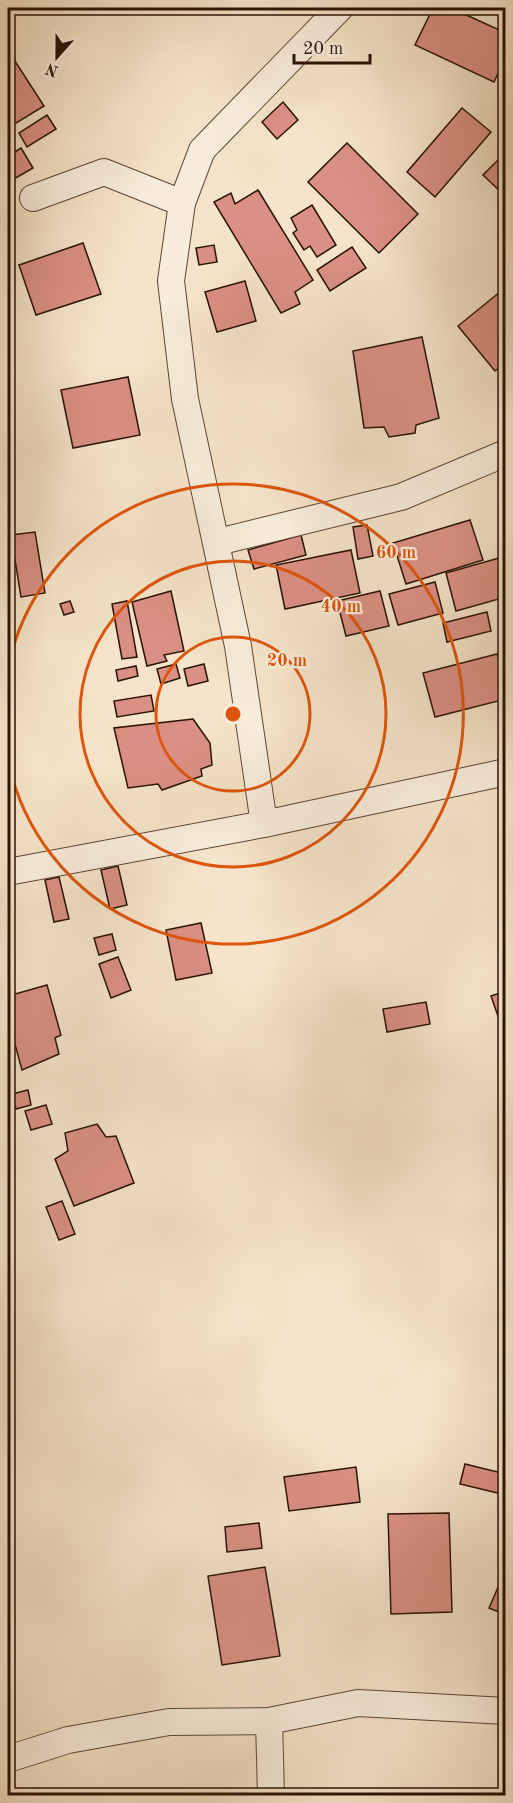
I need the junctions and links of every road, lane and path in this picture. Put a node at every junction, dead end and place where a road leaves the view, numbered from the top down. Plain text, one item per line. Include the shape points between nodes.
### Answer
1 (340, 8) edge
2 (33, 198) dead end
3 (182, 203) junction
4 (506, 453) edge
5 (218, 542) junction
6 (506, 772) edge
7 (264, 824) junction
8 (8, 872) edge
9 (506, 1711) edge
10 (269, 1721) junction
11 (8, 1759) edge
12 (271, 1796) edge

1 - 3 street via 202,150
2 - 3 street via 104,172
3 - 5 street via 171,281 185,399
4 - 5 street via 401,497
5 - 7 street
6 - 7 street
7 - 8 street
9 - 10 street via 358,1703
10 - 11 street via 169,1722 68,1740
10 - 12 street

